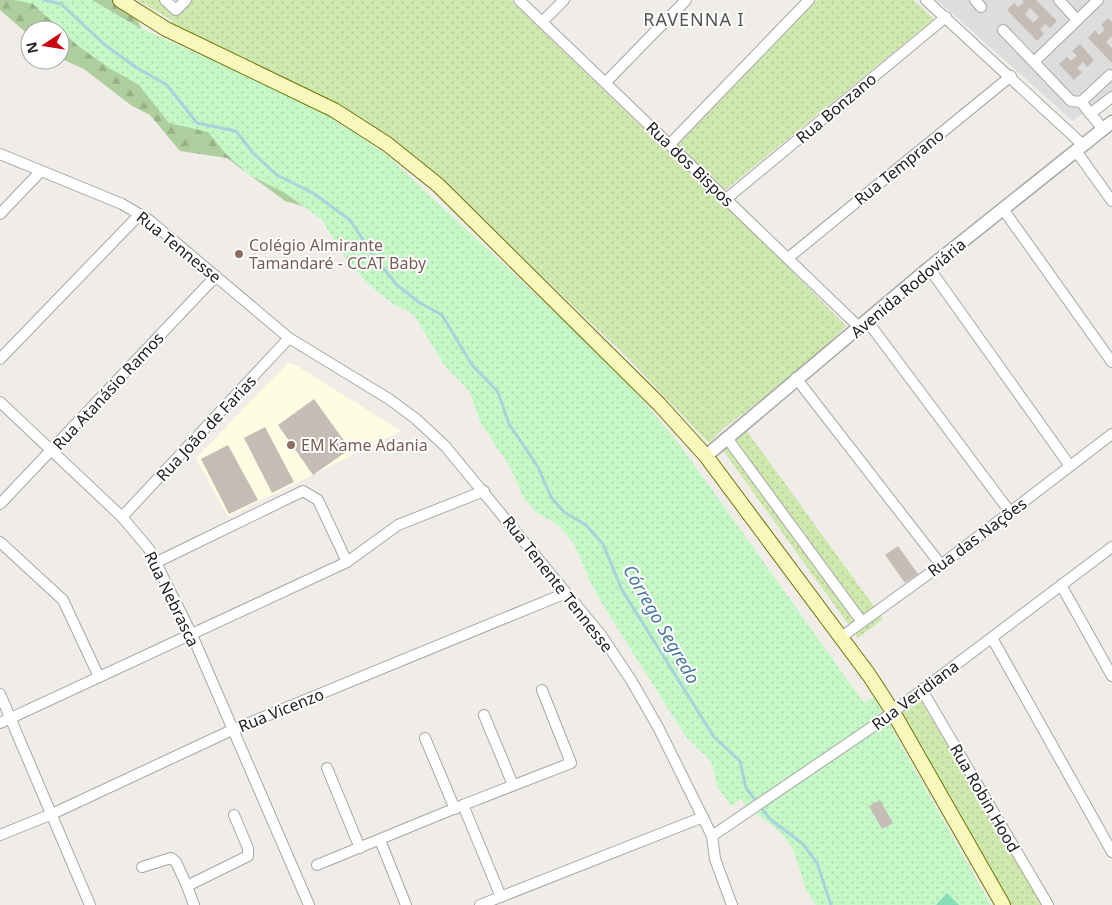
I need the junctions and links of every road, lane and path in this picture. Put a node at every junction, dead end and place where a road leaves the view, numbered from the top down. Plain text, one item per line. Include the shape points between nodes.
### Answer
1 (120, 0) edge
2 (165, 0) edge
3 (186, 0) edge
4 (519, 0) edge
5 (564, 0) edge
6 (686, 0) edge
7 (809, 0) edge
8 (926, 0) edge
9 (1059, 0) edge
10 (1098, 0) edge
11 (946, 17) junction
12 (1077, 20) junction
13 (542, 22) junction
14 (1003, 30) dead end
15 (1034, 62) junction
16 (1110, 75) dead end
17 (1010, 76) junction
18 (606, 82) junction
19 (1093, 90) junction
20 (1112, 97) edge
21 (1081, 102) junction
22 (1103, 104) junction
23 (1090, 114) junction
24 (1107, 126) edge
25 (670, 144) junction
26 (1080, 148) junction
27 (0, 154) edge
28 (41, 171) junction
29 (726, 198) junction
30 (1112, 201) edge
31 (1003, 209) junction
32 (0, 214) edge
33 (140, 214) junction
34 (788, 258) junction
35 (929, 268) junction
36 (216, 276) junction
37 (864, 325) junction
38 (290, 338) junction
39 (0, 359) edge
40 (1112, 362) edge
41 (796, 378) junction
42 (0, 402) edge
43 (1112, 434) edge
44 (727, 438) junction
45 (52, 451) junction
46 (706, 456) junction
47 (1070, 466) junction
48 (484, 491) junction
49 (0, 504) edge
50 (1010, 512) junction
51 (122, 517) junction
52 (0, 542) edge
53 (1112, 547) edge
54 (157, 562) junction
55 (347, 562) junction
56 (941, 564) junction
57 (1061, 586) junction
58 (566, 593) junction
59 (862, 622) junction
60 (192, 635) junction
61 (840, 638) junction
62 (992, 638) junction
63 (1112, 676) edge
64 (99, 677) junction
65 (542, 690) dead end
66 (922, 690) junction
67 (0, 694) edge
68 (893, 712) junction
69 (484, 715) dead end
70 (10, 718) junction
71 (0, 724) edge
72 (232, 730) junction
73 (425, 738) dead end
74 (327, 768) dead end
75 (513, 786) junction
76 (459, 807) junction
77 (52, 814) junction
78 (234, 815) dead end
79 (703, 817) junction
80 (0, 835) edge
81 (712, 836) junction
82 (380, 840) junction
83 (360, 848) junction
84 (1112, 852) edge
85 (317, 865) dead end
86 (142, 867) dead end
87 (187, 886) junction
88 (501, 897) junction
89 (90, 905) edge
90 (194, 905) edge
91 (309, 905) edge
92 (406, 905) edge
93 (480, 905) edge
94 (732, 905) edge
95 (1003, 905) edge
96 (1048, 905) edge

1 - 46 main road via 166,29 308,96 387,144 438,184 659,404
2 - 3 street via 176,10
4 - 13 street, Rua dos Bispos
5 - 13 street
6 - 18 street
7 - 25 street
8 - 11 street
9 - 12 street
10 - 12 street
11 - 17 street
11 - 29 street, Rua Bonzano
12 - 15 street
13 - 18 street, Rua dos Bispos
14 - 15 street
15 - 21 street via 1071,101
16 - 19 street
17 - 26 street
17 - 34 street, Rua Temprano
18 - 25 street, Rua dos Bispos
19 - 21 street
19 - 22 street
20 - 22 street
21 - 23 street
22 - 23 street
23 - 24 street
24 - 26 street, Avenida Rodoviária
25 - 29 street, Rua dos Bispos
26 - 30 street
26 - 31 street, Avenida Rodoviária
27 - 28 street, Rua Tennesse
28 - 32 street
28 - 33 street, Rua Tennesse
29 - 34 street, Rua dos Bispos
31 - 35 street, Avenida Rodoviária
31 - 40 street
33 - 36 street, Rua Tennesse
33 - 39 street
34 - 37 street, Rua dos Bispos
35 - 37 street, Avenida Rodoviária
35 - 47 street
36 - 38 street, Rua Tennesse
36 - 45 street, Rua Atanásio Ramos
37 - 41 street, Avenida Rodoviária
37 - 50 street, Rua dos Bispos
38 - 48 street, Rua Tenente Tennesse via 416,419 445,446
38 - 51 street, Rua João de Farias
41 - 44 street, Avenida Rodoviária
41 - 56 street
42 - 45 street, Rua Nebrasca
43 - 47 street, Rua das Nações
44 - 46 street, Avenida Rodoviária
44 - 59 street
45 - 49 street, Rua Atanásio Ramos
45 - 51 street, Rua Nebrasca
46 - 61 main road
47 - 50 street, Rua das Nações
48 - 55 street via 398,525
48 - 58 street, Rua Tenente Tennesse
50 - 56 street, Rua das Nações
51 - 54 street, Rua Nebrasca
52 - 64 street via 63,600
53 - 57 street, Rua Veridiana
54 - 55 street via 303,492 318,500
54 - 60 street, Rua Nebrasca
55 - 60 street
56 - 59 street, Rua das Nações
57 - 62 street, Rua Veridiana
57 - 63 street
58 - 72 street, Rua Vicenzo
58 - 79 street, Rua Tenente Tennesse via 601,635 631,680
59 - 61 street, Rua das Nações
60 - 64 street
60 - 72 street, Rua Nebrasca
61 - 68 main road
62 - 66 street, Rua Veridiana
62 - 84 street
64 - 70 street
65 - 75 street via 571,763
66 - 68 street, Rua Veridiana
66 - 96 street, Rua Robin Hood
67 - 70 street
68 - 81 street, Rua Veridiana
68 - 95 main road
69 - 75 street
70 - 71 street
70 - 77 street
72 - 77 street, Rua Vicenzo
72 - 91 street, Rua Nebrasca
73 - 76 street
74 - 83 street
75 - 76 street
76 - 82 street
76 - 88 street
77 - 80 street, Rua Vicenzo
77 - 89 street
78 - 87 street via 248,848 248,856
79 - 81 street, Rua Tenente Tennesse
79 - 88 street
81 - 94 street, Rua Tenente Tennesse via 715,858
82 - 83 street
82 - 92 street
83 - 85 street
86 - 87 street via 171,858
87 - 90 street
88 - 93 street

